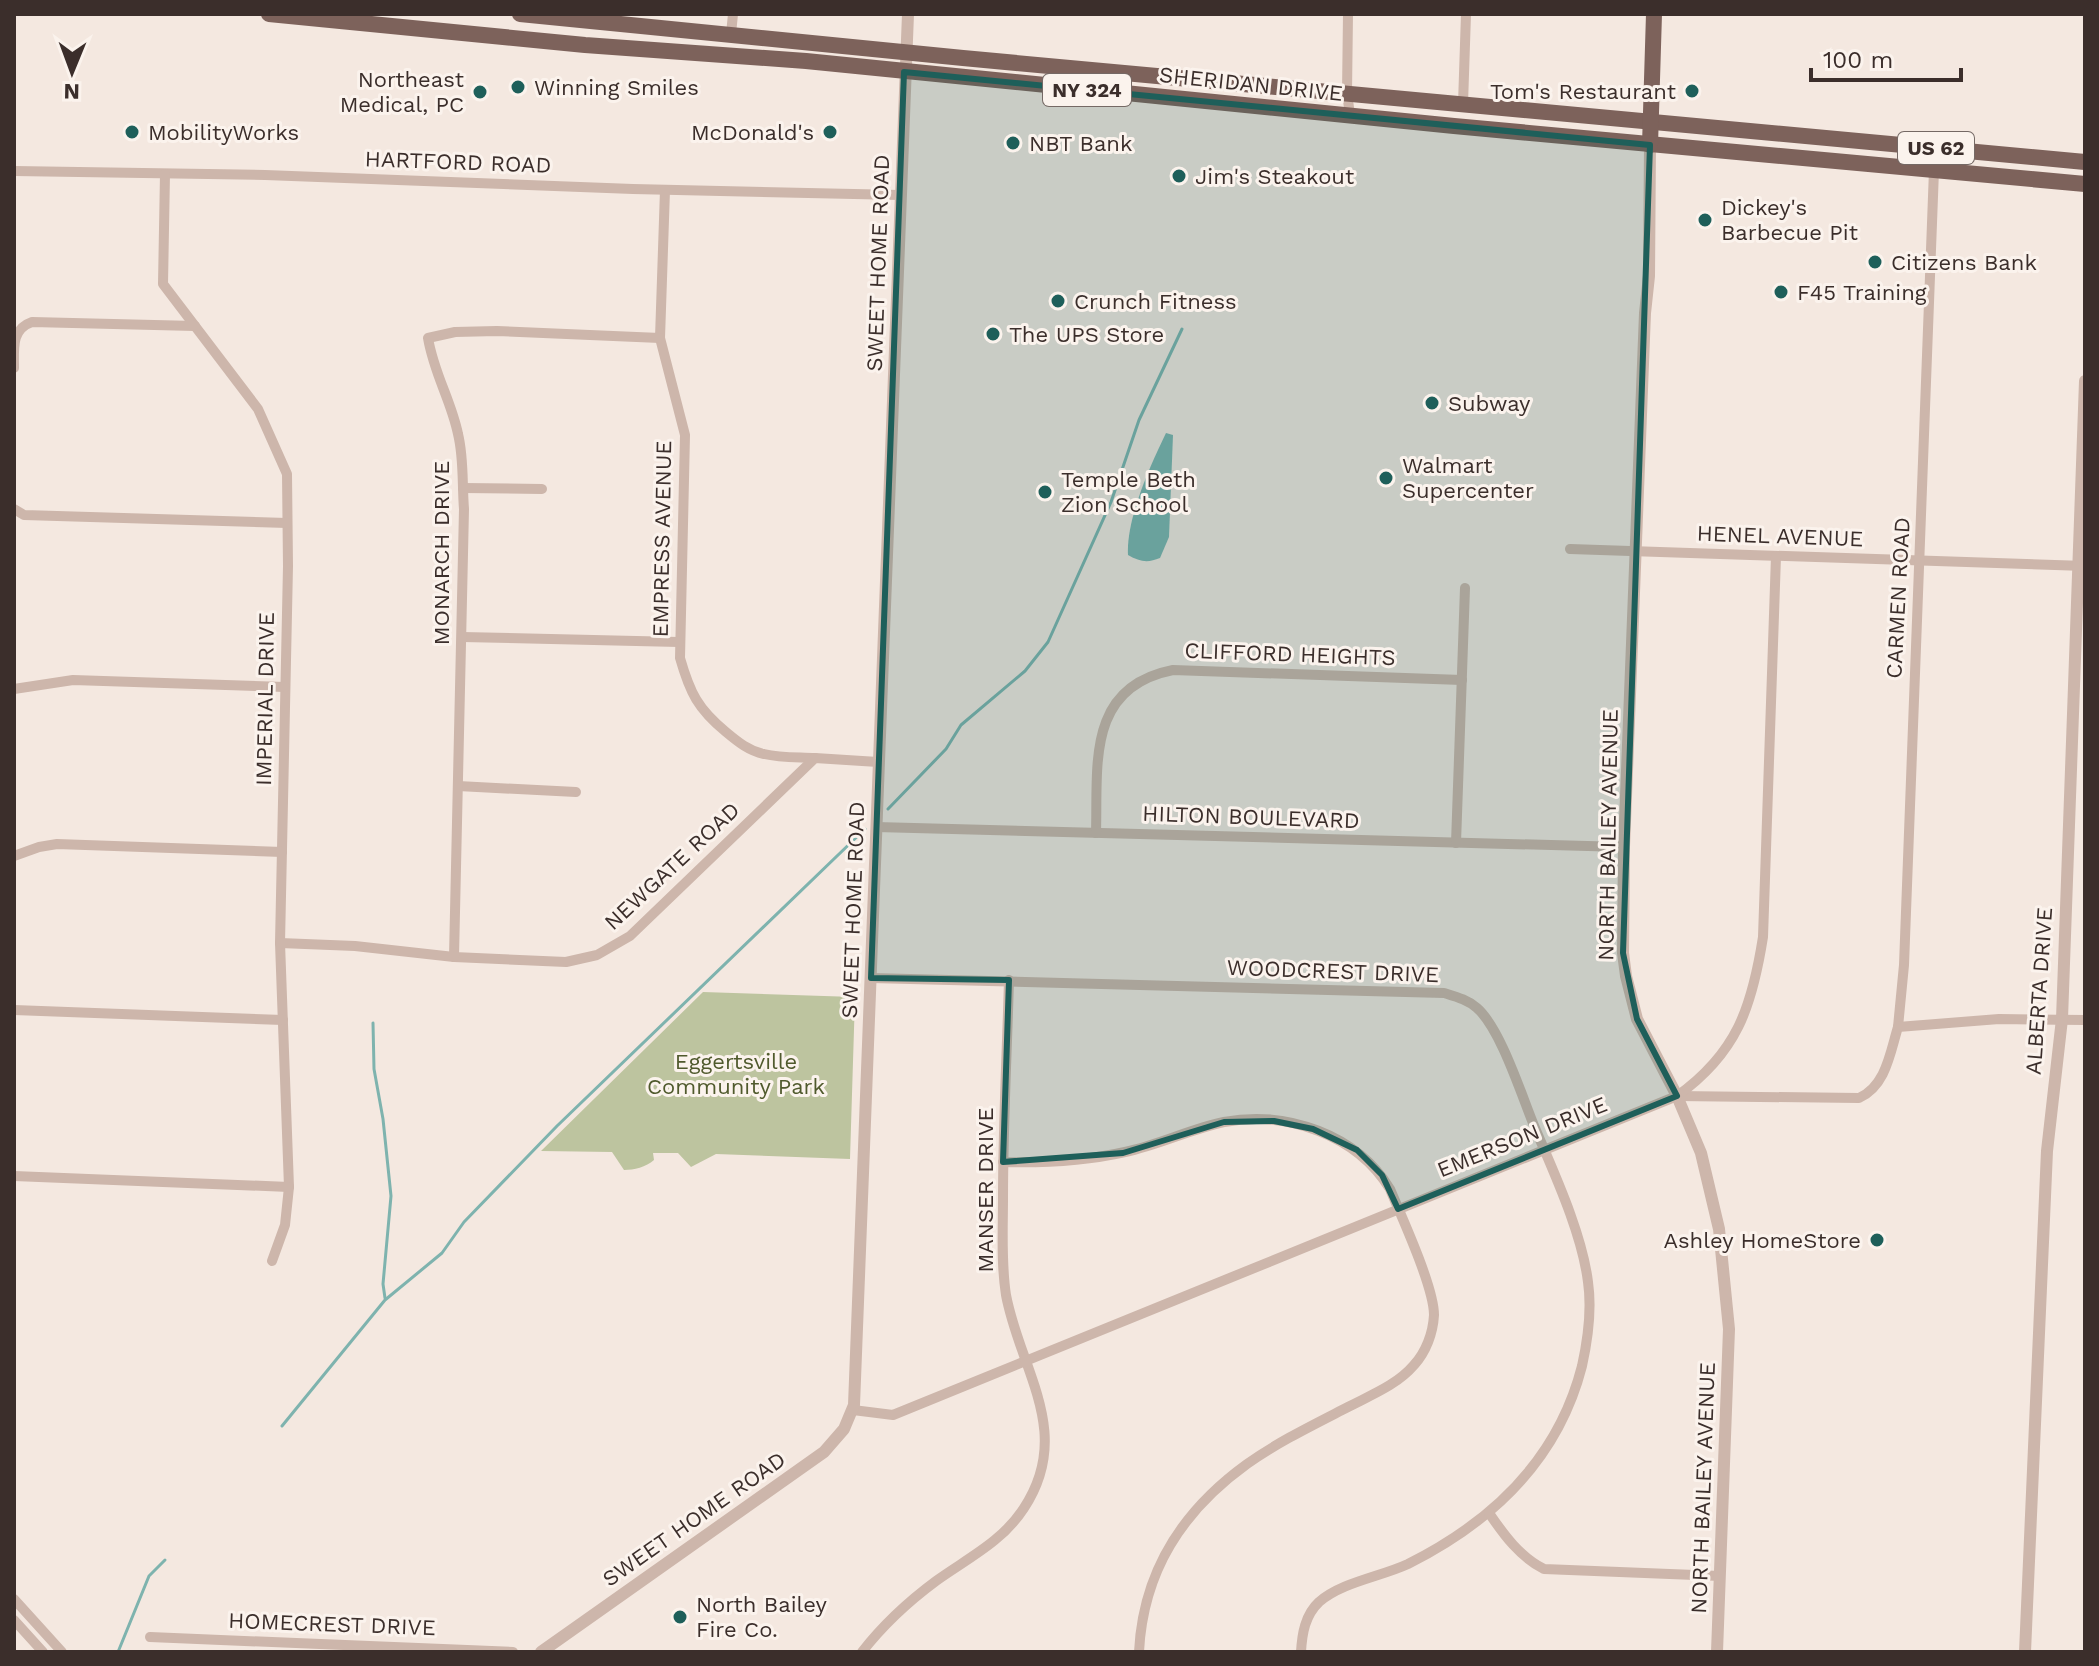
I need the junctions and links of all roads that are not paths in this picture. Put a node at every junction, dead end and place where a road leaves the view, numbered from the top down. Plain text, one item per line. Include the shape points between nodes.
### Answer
1 (269, 14) edge
2 (520, 14) edge
3 (733, 14) edge
4 (908, 14) edge
5 (1348, 14) edge
6 (1466, 14) edge
7 (1654, 14) edge
8 (731, 34) junction
9 (904, 52) junction
10 (904, 72) junction
11 (1347, 93) junction
12 (1463, 104) junction
13 (1350, 115) junction
14 (1650, 121) junction
15 (1650, 145) junction
16 (2085, 162) edge
17 (1934, 170) junction
18 (14, 171) edge
19 (165, 174) junction
20 (2085, 184) edge
21 (665, 190) junction
22 (900, 195) junction
23 (195, 326) junction
24 (660, 338) junction
25 (14, 368) edge
26 (2085, 381) edge
27 (463, 488) junction
28 (542, 489) dead end
29 (14, 509) edge
30 (287, 523) junction
31 (1570, 549) dead end
32 (1636, 551) junction
33 (1776, 556) junction
34 (1920, 561) junction
35 (2082, 566) edge
36 (1465, 588) dead end
37 (462, 637) junction
38 (679, 642) junction
39 (1462, 680) junction
40 (285, 687) junction
41 (14, 689) edge
42 (815, 758) junction
43 (878, 762) junction
44 (458, 786) junction
45 (576, 792) dead end
46 (876, 827) junction
47 (1096, 833) junction
48 (1456, 843) junction
49 (1624, 847) junction
50 (282, 852) junction
51 (14, 856) edge
52 (280, 943) junction
53 (454, 957) junction
54 (871, 978) junction
55 (1009, 980) junction
56 (14, 1010) edge
57 (2062, 1019) junction
58 (283, 1020) junction
59 (2085, 1020) edge
60 (1898, 1027) junction
61 (1677, 1096) junction
62 (1544, 1150) junction
63 (1003, 1162) junction
64 (14, 1176) edge
65 (289, 1187) junction
66 (1398, 1209) junction
67 (272, 1261) dead end
68 (1027, 1361) junction
69 (853, 1410) junction
70 (1489, 1513) junction
71 (1720, 1576) junction
72 (14, 1599) edge
73 (14, 1620) edge
74 (150, 1637) dead end
75 (43, 1652) edge
76 (62, 1652) edge
77 (513, 1652) edge
78 (541, 1652) edge
79 (862, 1652) edge
80 (1139, 1652) edge
81 (1301, 1652) edge
82 (1717, 1652) edge
83 (2025, 1652) edge

1 - 10 main road, SHERIDAN DRIVE / NY 324
2 - 8 main road, SHERIDAN DRIVE / NY 324
3 - 8 street
4 - 9 street, SWEET HOME ROAD
5 - 11 street
6 - 12 street
7 - 14 main road
8 - 9 main road, SHERIDAN DRIVE / NY 324
9 - 10 street, SWEET HOME ROAD
9 - 11 main road, SHERIDAN DRIVE / NY 324
10 - 13 main road, SHERIDAN DRIVE / NY 324
10 - 22 street, SWEET HOME ROAD
11 - 12 main road, SHERIDAN DRIVE / NY 324
11 - 13 street
12 - 14 main road, SHERIDAN DRIVE / NY 324
13 - 15 main road, SHERIDAN DRIVE / NY 324
14 - 15 main road
14 - 16 main road, SHERIDAN DRIVE / US 62
15 - 17 main road, SHERIDAN DRIVE / US 62
15 - 32 street, NORTH BAILEY AVENUE
17 - 20 main road, SHERIDAN DRIVE / US 62
17 - 34 street, CARMEN ROAD
18 - 19 street, HARTFORD ROAD
19 - 21 street, HARTFORD ROAD
19 - 23 street, IMPERIAL DRIVE via 163,284
21 - 22 street, HARTFORD ROAD
21 - 24 street, EMPRESS AVENUE
22 - 43 street, SWEET HOME ROAD
23 - 25 street via 32,322 16,334
23 - 30 street, IMPERIAL DRIVE via 258,409 287,474
24 - 27 street, MONARCH DRIVE via 497,331 428,338 432,365 458,431
24 - 38 street, EMPRESS AVENUE via 685,435
26 - 35 street, ALBERTA DRIVE
27 - 28 street
27 - 37 street, MONARCH DRIVE
29 - 30 street via 24,515
30 - 40 street, IMPERIAL DRIVE
31 - 32 street, HENEL AVENUE
32 - 33 street, HENEL AVENUE
32 - 49 street, NORTH BAILEY AVENUE
33 - 34 street, HENEL AVENUE
33 - 61 street, EMERSON DRIVE via 1765,915 1755,984 1724,1052 1704,1077
34 - 35 street, HENEL AVENUE
34 - 60 street, CARMEN ROAD
35 - 57 street, ALBERTA DRIVE
36 - 39 street
37 - 38 street
37 - 44 street, MONARCH DRIVE
38 - 42 street, EMPRESS AVENUE via 687,683 705,715 760,753
39 - 47 street, CLIFFORD HEIGHTS via 1173,670 1149,677 1123,696 1101,732
39 - 48 street
40 - 41 street via 73,680
40 - 50 street, IMPERIAL DRIVE
42 - 43 street
42 - 53 street, NEWGATE ROAD via 616,946 566,962
43 - 46 street, SWEET HOME ROAD
44 - 45 street
44 - 53 street, MONARCH DRIVE
46 - 47 street, HILTON BOULEVARD
46 - 54 street, SWEET HOME ROAD
47 - 48 street, HILTON BOULEVARD
48 - 49 street, HILTON BOULEVARD
49 - 61 street, NORTH BAILEY AVENUE via 1626,976 1637,1019
50 - 51 street via 57,844
50 - 52 street, IMPERIAL DRIVE
52 - 53 street, NEWGATE ROAD
52 - 58 street, IMPERIAL DRIVE
54 - 55 street, WOODCREST DRIVE
54 - 69 street, SWEET HOME ROAD
55 - 62 street, WOODCREST DRIVE via 1459,997 1479,1010 1493,1029
55 - 63 street, MANSER DRIVE
56 - 58 street
57 - 59 street
57 - 60 street
57 - 83 street, ALBERTA DRIVE via 2048,1128
58 - 65 street, IMPERIAL DRIVE
60 - 61 street, CARMEN ROAD via 1879,1083 1859,1098
61 - 62 street, EMERSON DRIVE
61 - 71 street, NORTH BAILEY AVENUE via 1708,1174 1726,1283
62 - 66 street, EMERSON DRIVE
62 - 70 street, WOODCREST DRIVE via 1584,1256 1589,1327 1577,1384 1555,1434 1529,1473
63 - 66 street via 1123,1153 1224,1122 1274,1121 1313,1129 1357,1150 1382,1175
63 - 68 street, MANSER DRIVE via 1003,1269 1012,1320
64 - 65 street
65 - 67 street, IMPERIAL DRIVE via 285,1225
66 - 68 street, EMERSON DRIVE
66 - 80 street via 1433,1305 1432,1329 1422,1355 1386,1388 1247,1464 1198,1507 1157,1566 1144,1607
68 - 69 street, EMERSON DRIVE via 893,1415
68 - 79 street, MANSER DRIVE via 1043,1410 1045,1445 1038,1480 1024,1508 998,1538 909,1602
69 - 78 street, SWEET HOME ROAD via 824,1452
70 - 71 street via 1512,1543 1544,1569
70 - 81 street, WOODCREST DRIVE via 1417,1559 1327,1596 1310,1615
71 - 82 street, NORTH BAILEY AVENUE
72 - 76 street
73 - 75 street
74 - 77 street, HOMECREST DRIVE

